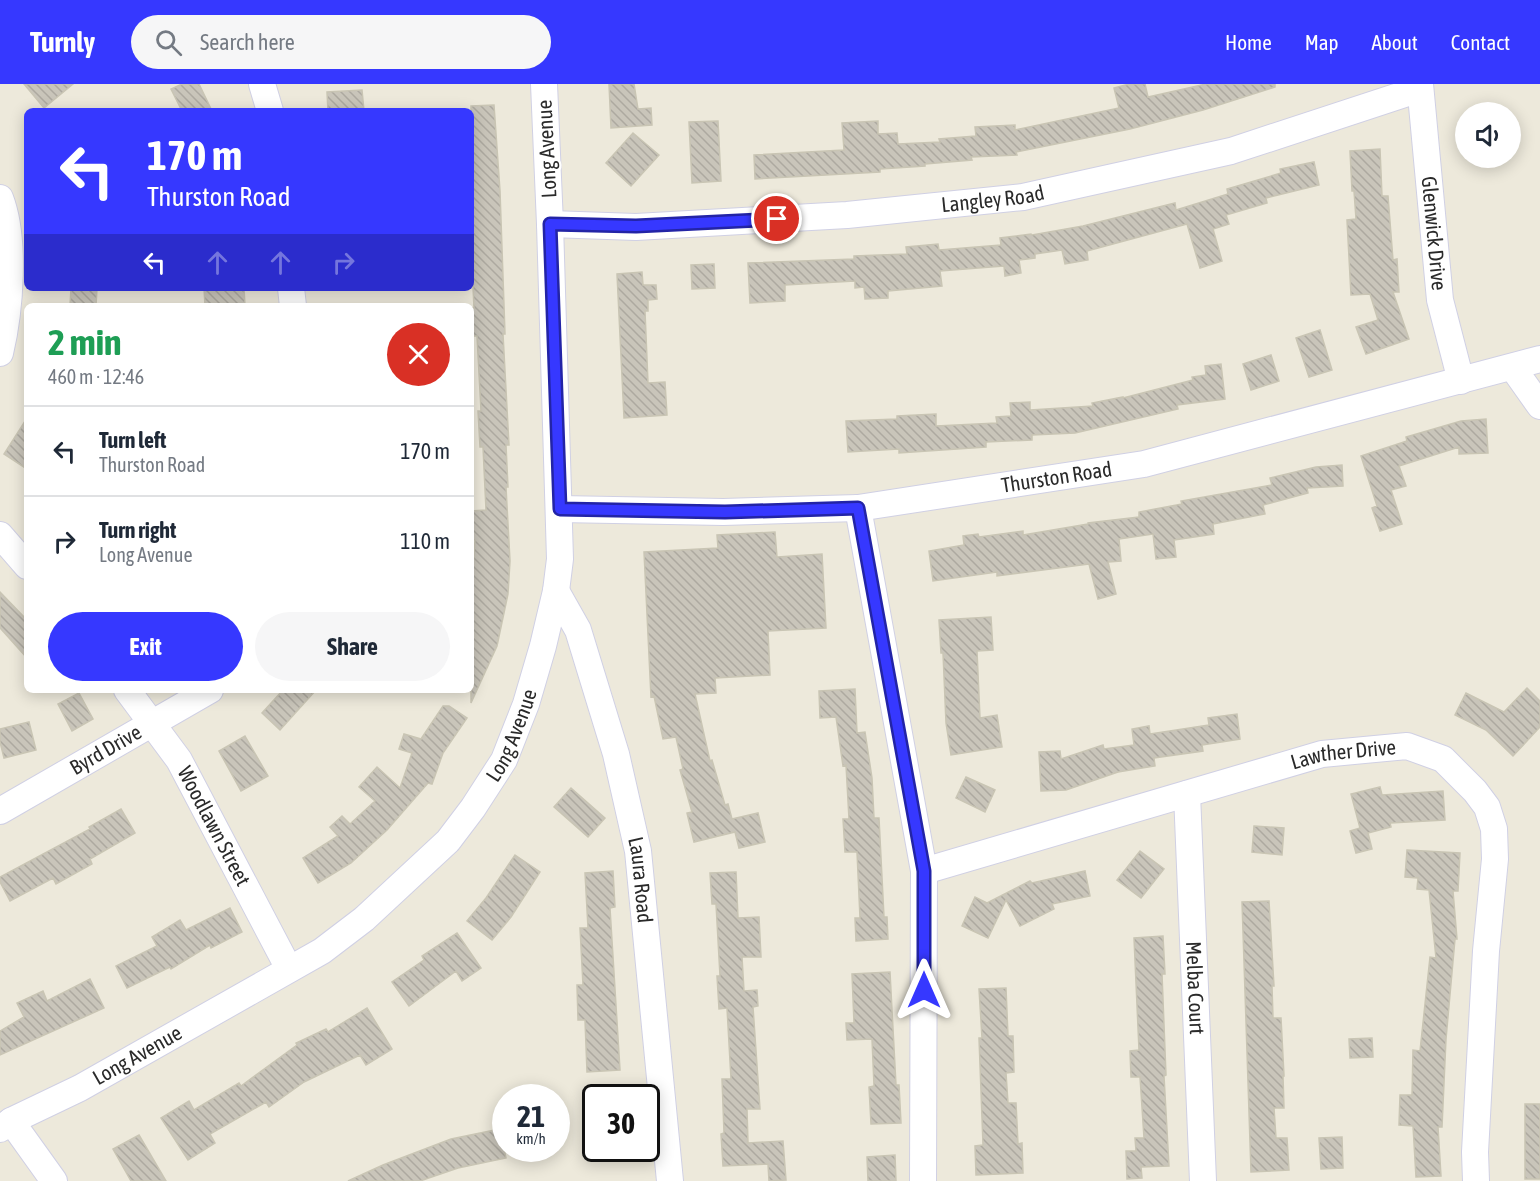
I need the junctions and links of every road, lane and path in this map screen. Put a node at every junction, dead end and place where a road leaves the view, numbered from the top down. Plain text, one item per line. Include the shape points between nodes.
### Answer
1 (261, 84) edge
2 (544, 84) edge
3 (1420, 86) edge
4 (269, 108) edge
5 (0, 198) edge
6 (550, 224) junction
7 (0, 353) edge
8 (1540, 359) edge
9 (1513, 368) junction
10 (1461, 381) junction
11 (1540, 406) edge
12 (858, 508) junction
13 (560, 509) junction
14 (0, 535) edge
15 (24, 563) edge
16 (556, 591) junction
17 (129, 693) edge
18 (205, 693) edge
19 (152, 724) junction
20 (1187, 794) junction
21 (0, 811) edge
22 (924, 871) junction
23 (289, 969) junction
24 (5, 1125) edge
25 (54, 1181) edge
26 (670, 1181) edge
27 (923, 1181) edge
28 (1203, 1181) edge
29 (1476, 1181) edge

1 - 4 street
2 - 6 street, Long Avenue
3 - 6 street, Langley Road via 1231,151 1023,197 824,217 636,226
3 - 10 street, Glenwick Drive via 1440,300
5 - 7 street via 10,256
6 - 13 street, Long Avenue
8 - 9 street, Thurston Road
9 - 10 street, Thurston Road
9 - 11 street
10 - 12 street, Thurston Road via 1144,465
12 - 13 street, Thurston Road via 725,512
12 - 22 street
13 - 16 street, Long Avenue
14 - 15 street
16 - 23 street, Long Avenue via 526,704 504,760 473,808 448,841 364,919 322,951
16 - 26 street, Laura Road via 578,630 616,754 638,851
17 - 19 street, Woodlawn Street
18 - 19 street, Byrd Drive
19 - 21 street, Byrd Drive
19 - 23 street, Woodlawn Street via 178,760
20 - 22 street, Lawther Drive
20 - 28 street, Melba Court
20 - 29 street, Lawther Drive via 1322,754 1407,746 1443,759 1487,807 1494,829 1495,859 1486,951
22 - 27 street
23 - 24 street, Long Avenue via 80,1088
24 - 25 street

